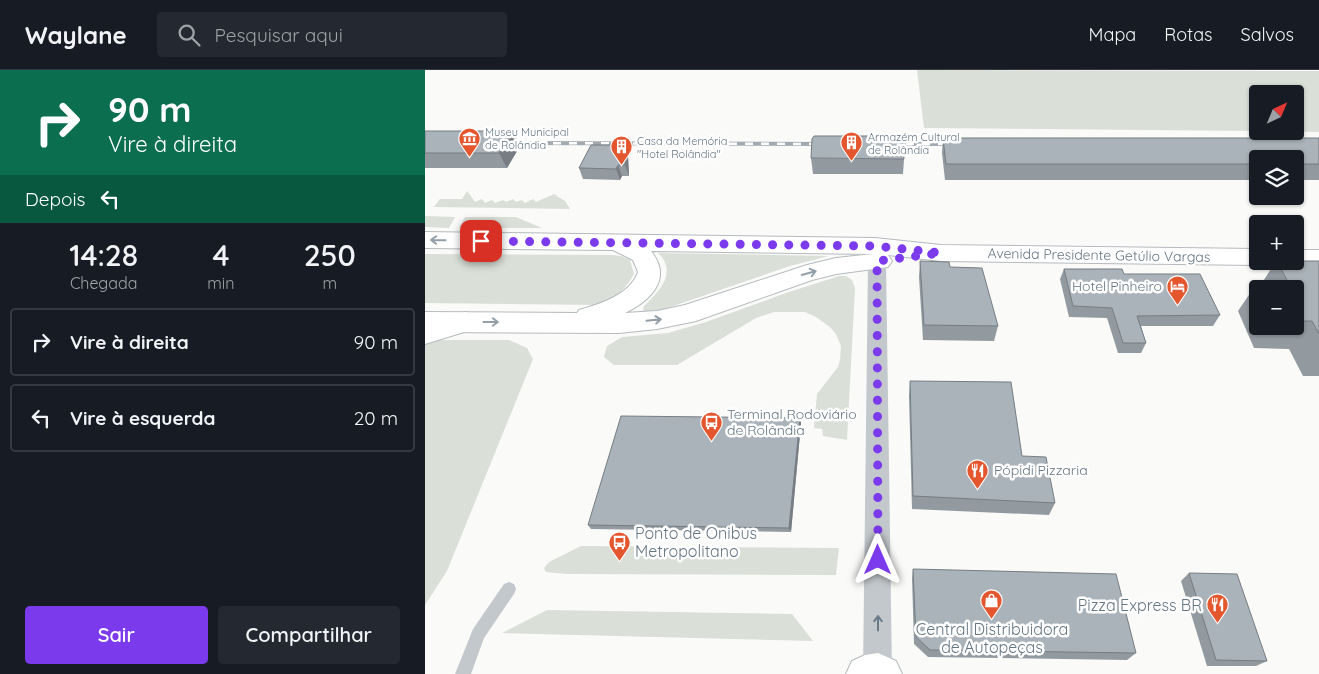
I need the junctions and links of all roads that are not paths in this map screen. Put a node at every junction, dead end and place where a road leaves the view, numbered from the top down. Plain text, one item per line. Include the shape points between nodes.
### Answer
1 (425, 240) edge
2 (606, 241) junction
3 (941, 253) junction
4 (1249, 257) edge
5 (1304, 258) edge
6 (1319, 258) edge
7 (877, 261) junction
8 (425, 322) edge
9 (465, 322) junction
10 (565, 323) junction
11 (425, 334) edge
12 (509, 589) dead end
13 (875, 673) edge
14 (463, 674) edge

2 -> 1 main road, Avenida Presidente Getúlio Vargas
2 - 3 main road, Avenida Presidente Getúlio Vargas via 875,246
2 - 10 main road via 633,248 644,256 650,266 648,278 636,294 618,306
3 - 4 main road, Avenida Presidente Getúlio Vargas
3 - 7 main road, Avenida Presidente Getúlio Vargas
5 - 6 main road
10 -> 7 main road, Avenida Presidente Getúlio Vargas via 657,320 687,314 807,273
13 -> 7 street
8 - 9 main road, Avenida Presidente Getúlio Vargas
9 -> 10 main road, Avenida Presidente Getúlio Vargas
9 - 11 main road
12 - 14 lane via 478,634

